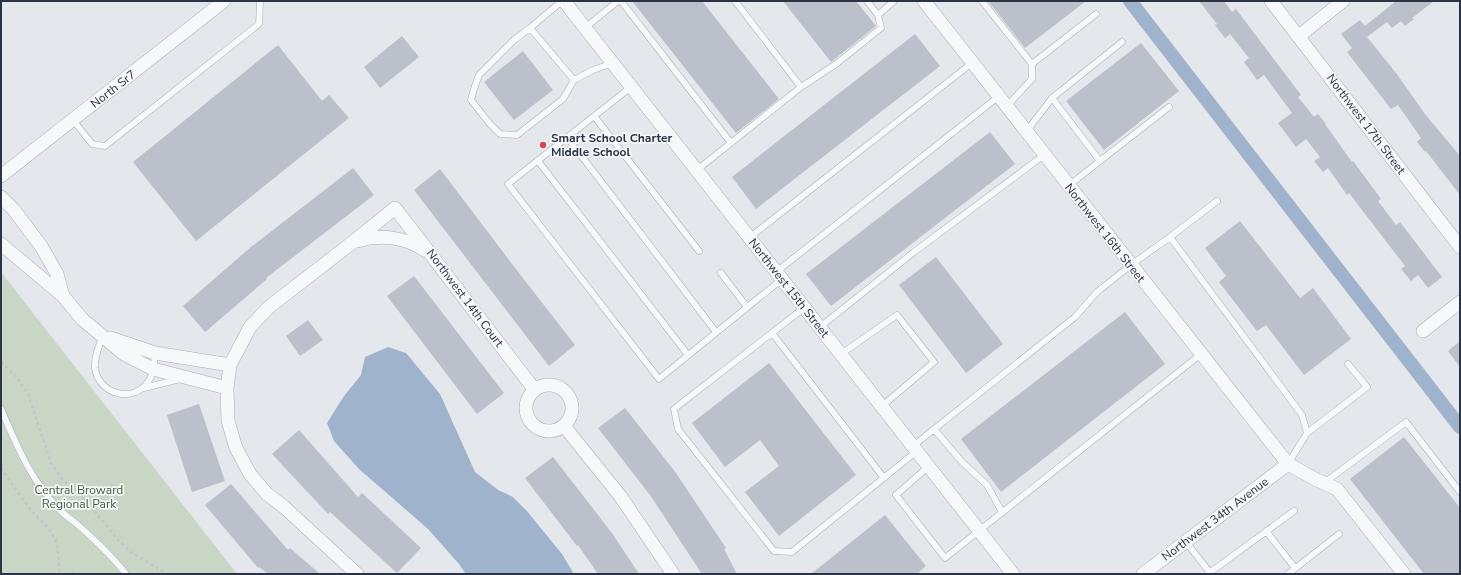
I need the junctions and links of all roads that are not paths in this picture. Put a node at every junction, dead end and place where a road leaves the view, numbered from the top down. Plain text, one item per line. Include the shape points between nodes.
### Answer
1 (224, 1) edge
2 (259, 1) edge
3 (563, 1) edge
4 (620, 1) edge
5 (735, 1) edge
6 (867, 1) edge
7 (894, 1) edge
8 (924, 1) edge
9 (982, 1) edge
10 (1271, 1) edge
11 (1343, 1) edge
12 (878, 14) junction
13 (1096, 14) dead end
14 (530, 28) junction
15 (585, 28) junction
16 (1299, 36) junction
17 (1122, 42) dead end
18 (613, 63) junction
19 (972, 63) junction
20 (1032, 64) junction
21 (574, 80) junction
22 (631, 87) junction
23 (801, 87) junction
24 (1052, 98) junction
25 (1002, 102) junction
26 (1169, 107) dead end
27 (594, 116) junction
28 (73, 120) junction
29 (1026, 132) junction
30 (567, 137) junction
31 (731, 143) junction
32 (1044, 155) junction
33 (538, 161) junction
34 (1100, 161) junction
35 (697, 170) junction
36 (1, 176) edge
37 (1068, 186) junction
38 (1, 197) edge
39 (1217, 201) dead end
40 (1170, 237) junction
41 (749, 238) junction
42 (354, 242) junction
43 (1, 244) edge
44 (1460, 247) edge
45 (699, 252) dead end
46 (432, 254) junction
47 (1131, 265) junction
48 (721, 273) dead end
49 (779, 275) junction
50 (63, 296) junction
51 (1460, 302) edge
52 (747, 307) junction
53 (804, 308) junction
54 (820, 327) junction
55 (1422, 331) dead end
56 (716, 332) junction
57 (772, 333) junction
58 (103, 335) junction
59 (155, 353) junction
60 (841, 354) junction
61 (1201, 354) junction
62 (688, 355) junction
63 (1348, 364) dead end
64 (230, 365) junction
65 (153, 369) junction
66 (186, 378) junction
67 (142, 388) junction
68 (227, 388) junction
69 (534, 389) junction
70 (882, 406) junction
71 (1, 410) edge
72 (564, 426) junction
73 (934, 429) junction
74 (1307, 433) junction
75 (915, 448) junction
76 (1288, 464) junction
77 (929, 466) junction
78 (884, 478) junction
79 (1324, 483) junction
80 (1460, 492) edge
81 (1294, 511) dead end
82 (1002, 512) junction
83 (979, 530) junction
84 (1266, 531) junction
85 (1339, 534) dead end
86 (1186, 542) junction
87 (1295, 568) junction
88 (126, 574) edge
89 (357, 574) edge
90 (672, 574) edge
91 (1013, 574) edge
92 (1144, 574) edge
93 (1210, 574) edge
94 (1288, 574) edge
95 (1404, 574) edge

1 - 28 street, North Sr7
2 - 28 lane via 259,24 105,146 92,144
3 - 14 lane
3 - 15 street, Northwest 15th Street
4 - 15 lane
4 - 31 lane
5 - 23 lane
6 - 12 lane
7 - 12 lane
8 - 19 street, Northwest 16th Street
9 - 20 lane
10 - 16 street, Northwest 17th Street
11 - 16 street
12 - 23 lane via 881,28 836,64
13 - 20 lane
14 - 21 lane
14 - 21 lane via 514,40 479,75 472,100 490,124 500,134 517,135 563,99
15 - 18 street, Northwest 15th Street
16 - 44 street, Northwest 17th Street
17 - 24 lane
18 - 21 lane
18 - 22 street, Northwest 15th Street
19 - 25 street, Northwest 16th Street
19 - 41 lane
20 - 25 lane via 1032,79
22 - 27 lane
22 - 35 street, Northwest 15th Street
23 - 31 lane
24 - 29 lane
24 - 34 lane
25 - 29 street, Northwest 16th Street
25 - 49 lane
26 - 34 lane
27 - 30 lane
27 - 45 lane
28 - 36 street, North Sr7
29 - 32 street, Northwest 16th Street
30 - 33 lane
30 - 56 lane
31 - 35 lane
32 - 37 street, Northwest 16th Street
32 - 54 lane via 914,252
33 - 62 lane
33 - 62 lane via 508,184 659,379
34 - 37 lane
35 - 41 street, Northwest 15th Street
37 - 47 street, Northwest 16th Street
38 - 50 street via 41,246 57,274
39 - 40 lane
40 - 47 lane
40 - 74 lane via 1302,414
41 - 49 street, Northwest 15th Street
42 - 46 street via 371,238 394,238 416,245
42 - 46 street, Northwest 14th Court via 395,208
42 - 64 street via 269,307 250,327
43 - 50 street
46 - 69 street, Northwest 14th Court
47 - 61 street, Northwest 16th Street
47 - 73 lane via 1097,292 1075,317
48 - 52 lane
49 - 52 lane
49 - 53 street, Northwest 15th Street
50 - 58 street via 82,319
51 - 55 street
52 - 56 lane
53 - 54 street, Northwest 15th Street
53 - 57 lane
54 - 60 street, Northwest 15th Street
56 - 62 lane
57 - 78 lane
57 - 78 lane via 674,409 678,429 774,551 792,552
58 - 59 street
58 - 65 street via 124,354
58 - 67 lane via 95,363 101,384 121,394 136,392
59 - 64 street
59 - 65 lane
60 - 70 street, Northwest 15th Street
60 - 70 lane via 897,315 934,362
61 - 76 street, Northwest 16th Street
61 - 82 lane
63 - 74 lane via 1367,387
64 - 68 street
65 - 66 street
65 - 67 lane via 148,383
66 - 67 lane
66 - 68 street
68 - 89 street via 228,421 236,448 250,474 267,494
69 - 72 street via 551,384 567,393 572,410 570,419
69 - 72 street via 525,405 530,423 546,431
70 - 75 street, Northwest 15th Street
71 - 88 lane via 22,458 45,494 60,511 116,561
72 - 90 street via 621,497
73 - 75 lane
73 - 82 lane via 962,462 987,485
74 - 76 lane
75 - 77 street, Northwest 15th Street
75 - 78 lane
76 - 79 street
76 - 86 street, Northwest 34th Avenue
77 - 83 street, Northwest 15th Street
77 - 83 lane via 896,495 945,558
79 - 80 lane via 1406,422
79 - 95 street via 1338,489
81 - 84 lane
82 - 83 lane
83 - 91 street, Northwest 15th Street
84 - 87 lane
84 - 93 lane
85 - 87 lane
86 - 92 street, Northwest 34th Avenue
86 - 93 lane
87 - 94 lane

